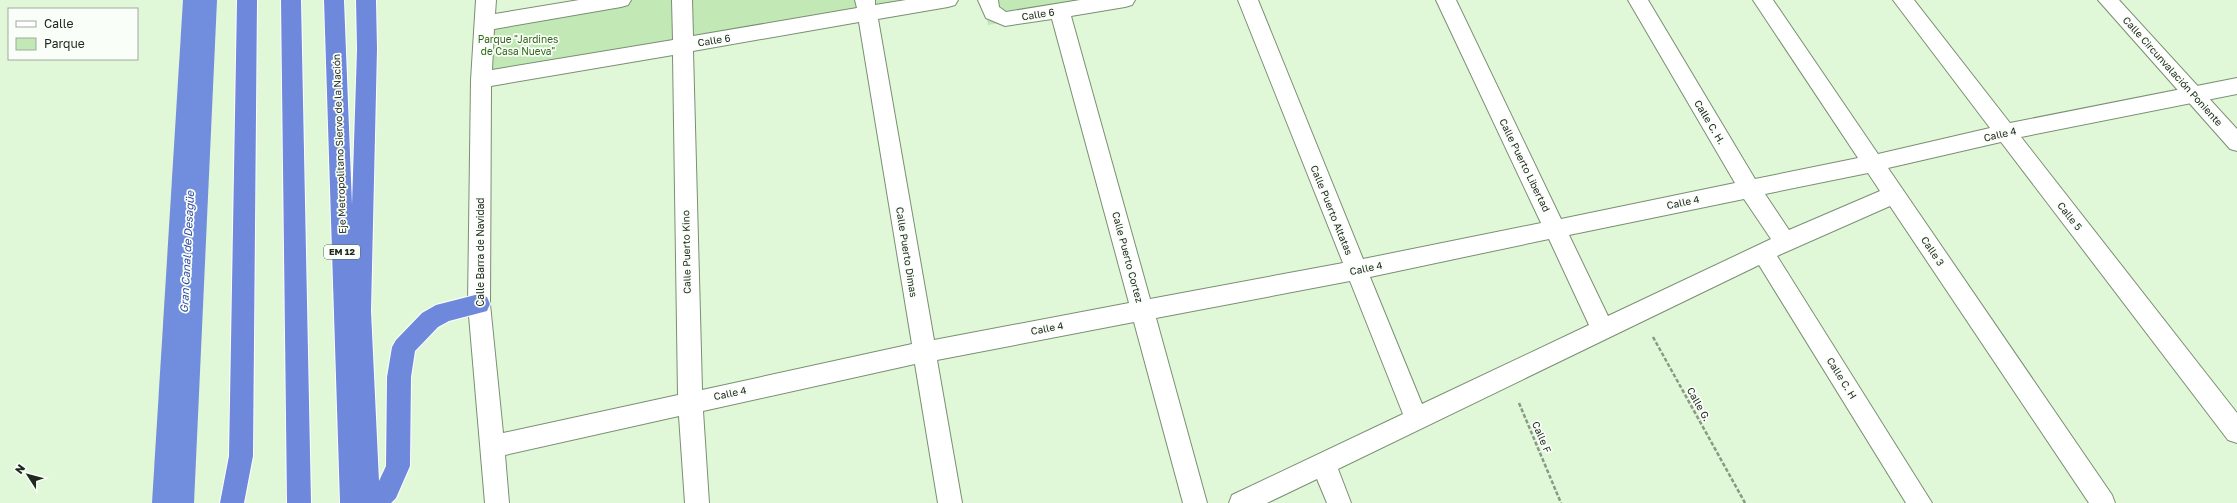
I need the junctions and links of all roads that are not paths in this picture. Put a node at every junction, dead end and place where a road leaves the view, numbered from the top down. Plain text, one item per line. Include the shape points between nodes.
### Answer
1 (247, 0) edge
2 (291, 0) edge
3 (334, 0) edge
4 (366, 0) edge
5 (486, 0) edge
6 (622, 0) edge
7 (682, 0) edge
8 (948, 0) edge
9 (988, 0) edge
10 (1125, 0) edge
11 (1248, 0) edge
12 (1446, 0) edge
13 (1638, 0) edge
14 (1764, 0) edge
15 (1903, 0) edge
16 (2108, 0) edge
17 (866, 7) edge
18 (1060, 11) junction
19 (485, 23) junction
20 (682, 45) junction
21 (481, 80) junction
22 (2237, 86) edge
23 (2194, 94) junction
24 (2006, 132) junction
25 (2237, 143) edge
26 (1874, 164) junction
27 (1749, 188) junction
28 (1894, 194) junction
29 (1555, 228) junction
30 (1785, 242) junction
31 (1764, 254) junction
32 (1356, 270) junction
33 (479, 304) junction
34 (1143, 310) junction
35 (1603, 330) junction
36 (924, 352) junction
37 (690, 402) junction
38 (1417, 420) junction
39 (2237, 432) edge
40 (494, 446) junction
41 (1324, 464) junction
42 (232, 503) edge
43 (299, 503) edge
44 (352, 503) edge
45 (367, 503) edge
46 (374, 503) edge
47 (497, 503) edge
48 (697, 503) edge
49 (950, 503) edge
50 (1195, 503) edge
51 (1241, 503) edge
52 (1339, 503) edge
53 (1920, 503) edge
54 (2103, 503) edge

1 - 42 highway via 241,456
2 - 43 highway
3 - 44 highway, Eje Metropolitano Siervo de la Nación / EM 12
4 - 45 highway via 360,311
5 - 19 street, Calle Barra de Navidad
6 - 19 street
7 - 20 street, Calle Puerto Kino
8 - 17 street, Calle 6
9 - 18 street, Calle 6 via 990,10 998,17 1013,18
10 - 18 street, Calle 6
11 - 32 street, Calle Puerto Altatas
12 - 29 street, Calle Puerto Libertad
13 - 27 street, Calle C. H.
14 - 26 street, Calle 3
15 - 24 street, Calle 5
16 - 23 street, Calle Circunvalación Poniente
17 - 20 street, Calle 6
17 - 36 street, Calle Puerto Dimas
18 - 34 street, Calle Puerto Cortez
19 - 21 street, Calle Barra de Navidad
20 - 21 street, Calle 6
20 - 37 street, Calle Puerto Kino
21 - 33 street, Calle Barra de Navidad
22 - 23 street, Calle 4
23 - 24 street, Calle 4
23 - 25 street, Calle Circunvalación Poniente
24 - 26 street, Calle 4
24 - 39 street, Calle 5
26 - 27 street, Calle 4
26 - 28 street, Calle 3
27 - 29 street, Calle 4
27 - 30 street, Calle C. H.
28 - 30 street
28 - 54 street, Calle 3
29 - 32 street, Calle 4
29 - 35 street, Calle Puerto Libertad
30 - 31 street
31 - 35 street
31 - 53 street, Calle C. H
32 - 34 street, Calle 4
32 - 38 street, Calle Puerto Altatas
33 - 40 street, Calle Barra de Navidad
33 - 46 highway via 444,312 430,320 404,347 399,376 398,466 387,490
34 - 36 street, Calle 4
34 - 50 street, Calle Puerto Cortez
35 - 38 street
36 - 37 street, Calle 4
36 - 49 street, Calle Puerto Dimas
37 - 40 street, Calle 4
37 - 48 street, Calle Puerto Kino
38 - 41 street
40 - 47 street, Calle Barra de Navidad
41 - 51 street
41 - 52 street

